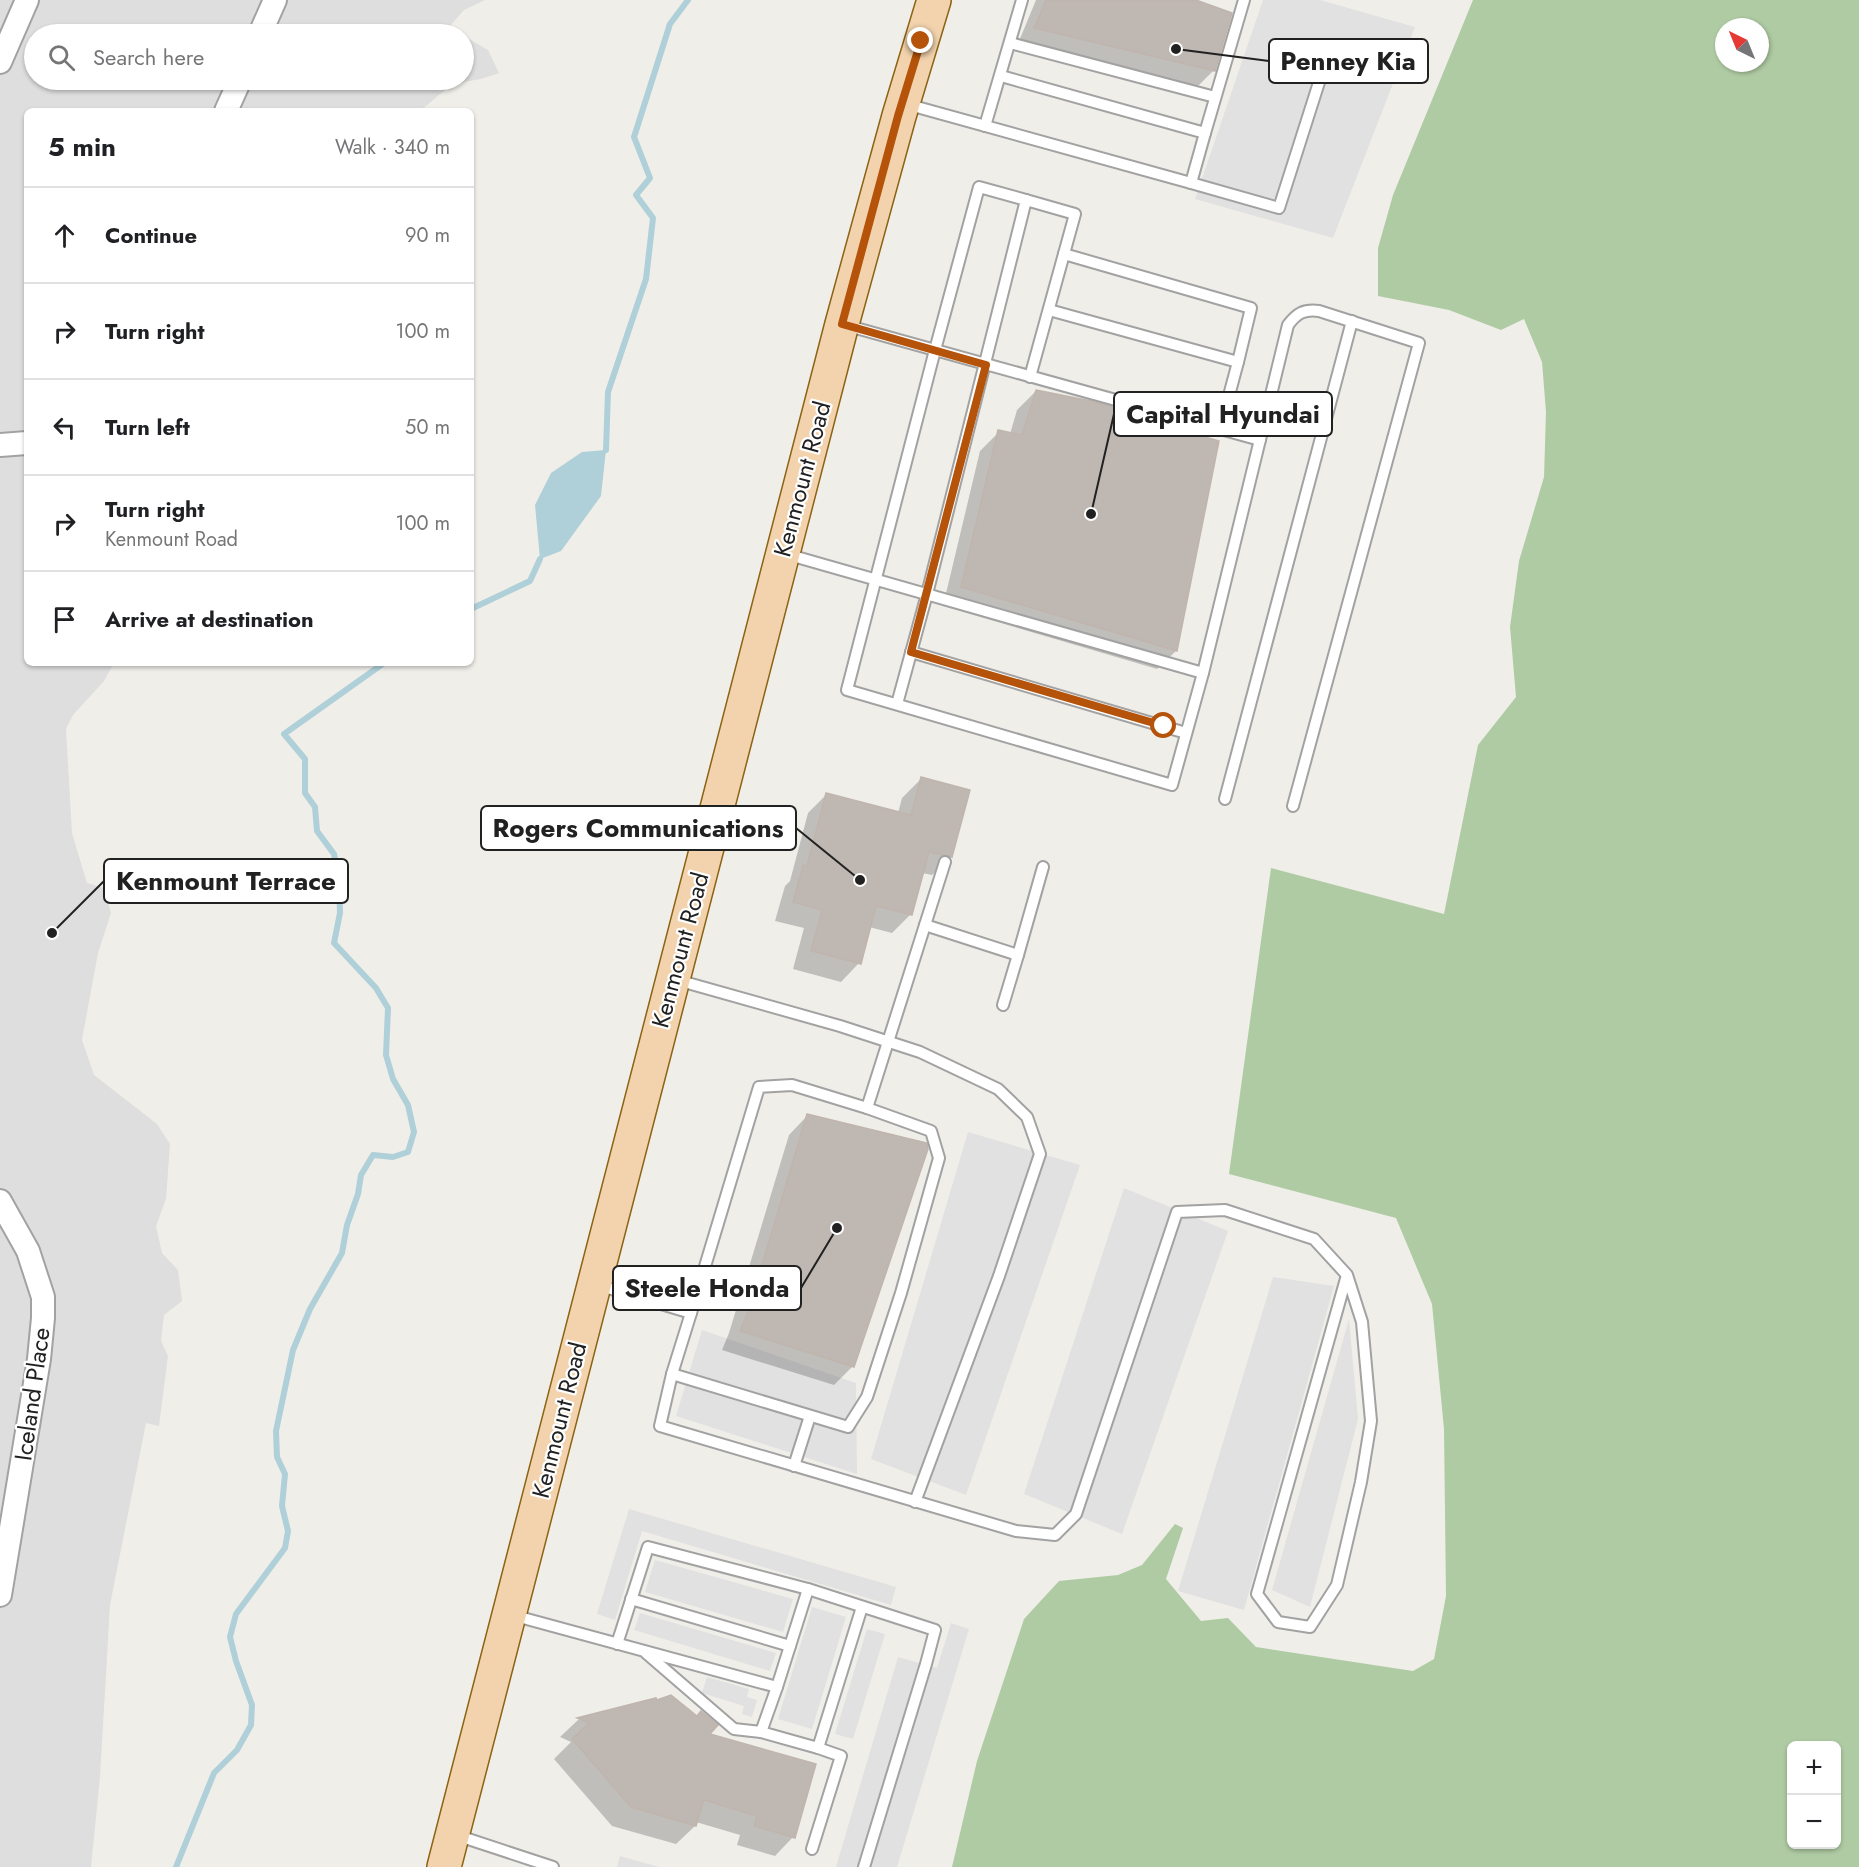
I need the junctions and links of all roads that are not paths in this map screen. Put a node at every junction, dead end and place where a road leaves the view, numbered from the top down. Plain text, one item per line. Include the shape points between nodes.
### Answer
1 (27, 0) edge
2 (275, 0) edge
3 (934, 0) edge
4 (1022, 0) edge
5 (1244, 0) edge
6 (264, 24) edge
7 (1010, 43) junction
8 (1329, 51) dead end
9 (0, 62) edge
10 (1001, 76) junction
11 (235, 90) edge
12 (1215, 97) junction
13 (903, 103) junction
14 (227, 108) edge
15 (985, 126) junction
16 (1205, 133) junction
17 (1191, 183) junction
18 (1026, 200) junction
19 (1064, 254) junction
20 (1048, 310) junction
21 (1352, 321) junction
22 (842, 324) junction
23 (935, 351) junction
24 (1238, 362) junction
25 (986, 365) junction
26 (1030, 377) junction
27 (1220, 429) junction
28 (1260, 440) junction
29 (24, 443) edge
30 (0, 445) edge
31 (782, 553) junction
32 (876, 580) junction
33 (927, 594) junction
34 (911, 652) junction
35 (1203, 673) junction
36 (897, 704) junction
37 (1186, 733) junction
38 (1225, 799) dead end
39 (1293, 806) dead end
40 (945, 862) dead end
41 (1044, 867) dead end
42 (925, 925) junction
43 (1018, 955) junction
44 (672, 979) junction
45 (1003, 1005) dead end
46 (888, 1042) junction
47 (867, 1108) junction
48 (0, 1201) edge
49 (1347, 1275) junction
50 (594, 1284) junction
51 (691, 1313) junction
52 (672, 1374) junction
53 (810, 1416) junction
54 (794, 1466) junction
55 (915, 1502) junction
56 (808, 1589) junction
57 (0, 1595) edge
58 (630, 1599) junction
59 (862, 1607) junction
60 (510, 1614) junction
61 (617, 1644) junction
62 (790, 1646) junction
63 (643, 1651) junction
64 (777, 1687) junction
65 (761, 1732) junction
66 (819, 1748) junction
67 (453, 1834) junction
68 (812, 1849) dead end
69 (444, 1867) edge
70 (553, 1867) edge
71 (864, 1867) edge

1 - 9 street
2 - 6 street
3 - 13 main road, Kenmount Road
4 - 7 lane
5 - 12 lane
7 - 10 lane
7 - 12 lane
8 - 17 lane via 1279,208
10 - 15 lane
10 - 16 lane
11 - 14 street
12 - 16 lane
13 - 15 lane
13 - 22 main road, Kenmount Road
15 - 17 lane
16 - 17 lane
18 - 19 lane via 1075,214
18 - 23 lane via 979,187
18 - 25 lane
19 - 20 lane
19 - 24 lane via 1251,308
20 - 24 lane
20 - 26 lane
21 - 28 lane via 1319,311 1295,315 1288,325
21 - 38 lane
21 - 39 lane via 1419,343
22 - 23 lane
22 - 31 main road, Kenmount Road
23 - 25 lane
23 - 32 lane
24 - 27 lane
25 - 26 lane
25 - 33 lane
26 - 27 lane
27 - 28 lane
28 - 35 lane
29 - 30 street
31 - 32 lane
31 - 44 main road, Kenmount Road
32 - 33 lane
32 - 36 lane via 847,690
33 - 34 lane
33 - 35 lane
34 - 36 lane
34 - 37 lane
35 - 37 lane
36 - 37 lane via 1172,785
40 - 42 lane
41 - 43 lane
42 - 43 lane
42 - 46 lane
43 - 45 lane
44 - 46 lane
44 - 50 main road, Kenmount Road
46 - 47 lane
46 - 55 lane via 920,1052 998,1089 1027,1117 1040,1154
47 - 51 lane via 792,1085 759,1087
47 - 53 lane via 931,1131 939,1158 867,1397 848,1426
48 - 57 street, Iceland Place via 28,1251 43,1297 39,1359
49 - 49 lane via 1257,1594 1278,1622 1311,1627 1337,1585 1371,1421 1362,1322
49 - 55 lane via 1314,1239 1225,1210 1177,1212 1076,1514 1055,1535 1016,1531
50 - 51 lane
50 - 60 main road, Kenmount Road
51 - 52 lane
52 - 53 lane
52 - 54 lane via 660,1426
53 - 54 lane
54 - 55 lane
56 - 58 lane via 648,1546
56 - 59 lane
56 - 62 lane
58 - 61 lane
58 - 62 lane
59 - 66 lane
59 - 71 lane via 934,1630
60 - 61 lane
60 - 67 main road, Kenmount Road
61 - 63 lane
62 - 64 lane
63 - 64 lane
63 - 65 lane via 734,1729
64 - 65 lane
65 - 66 lane
66 - 68 lane via 841,1756
67 - 69 main road, Kenmount Road
67 - 70 lane

